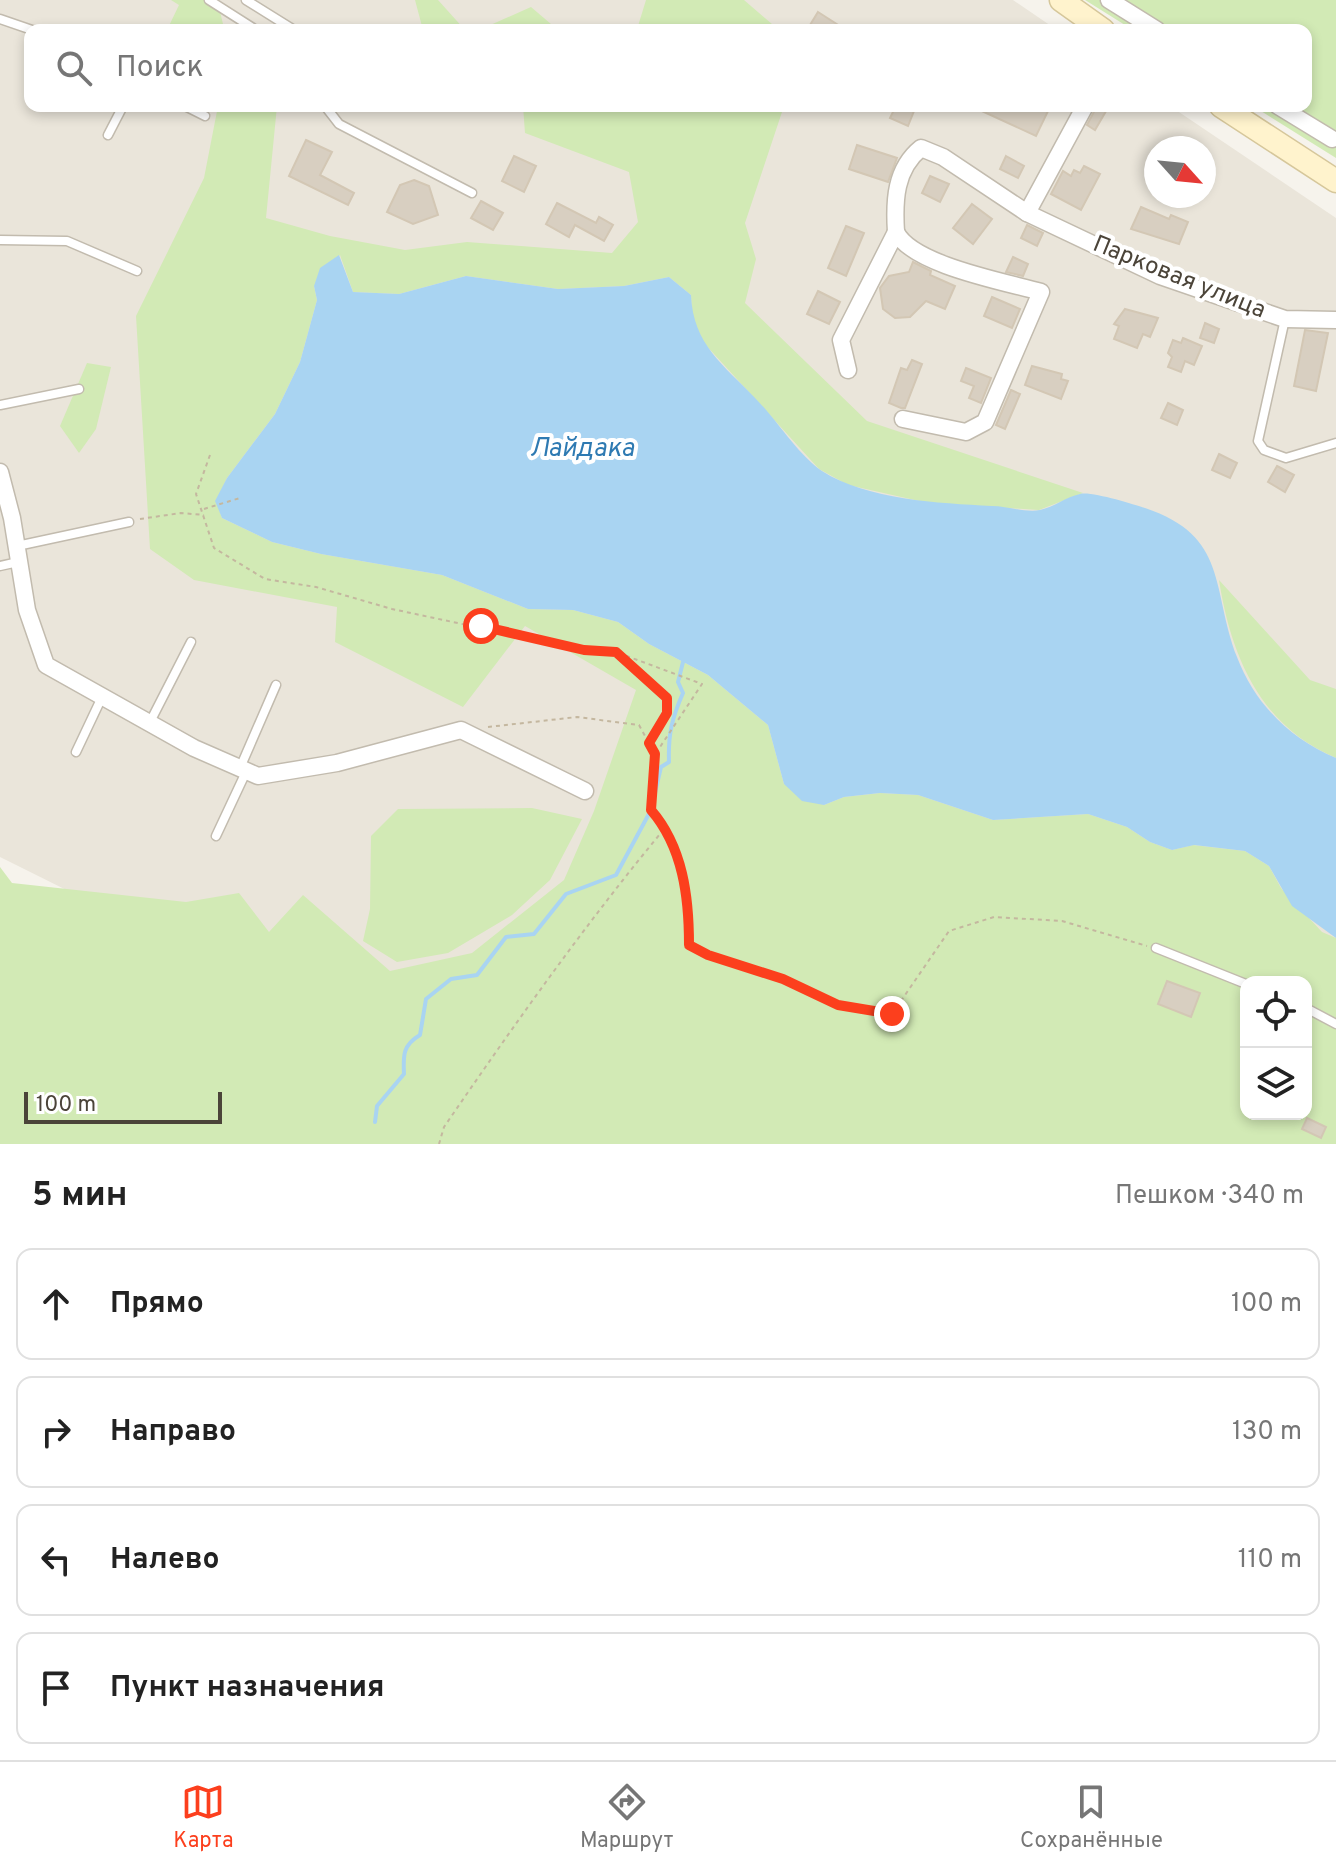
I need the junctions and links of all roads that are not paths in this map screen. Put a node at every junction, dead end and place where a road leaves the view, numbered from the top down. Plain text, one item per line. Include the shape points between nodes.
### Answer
1 (209, 0) edge
2 (246, 0) edge
3 (1109, 0) edge
4 (1070, 3) edge
5 (0, 19) edge
6 (247, 24) edge
7 (284, 24) edge
8 (1096, 24) edge
9 (1147, 24) edge
10 (24, 27) edge
11 (120, 112) edge
12 (197, 112) edge
13 (330, 112) edge
14 (1082, 112) edge
15 (1230, 112) edge
16 (1288, 112) edge
17 (205, 116) dead end
18 (108, 135) dead end
19 (1332, 139) dead end
20 (1336, 181) edge
21 (472, 193) dead end
22 (1027, 213) junction
23 (896, 232) junction
24 (0, 240) edge
25 (137, 271) dead end
26 (1285, 319) junction
27 (1336, 320) edge
28 (848, 370) dead end
29 (79, 389) dead end
30 (0, 405) edge
31 (903, 419) dead end
32 (1336, 443) edge
33 (0, 472) edge
34 (129, 522) road end
35 (17, 554) junction
36 (0, 566) edge
37 (191, 642) dead end
38 (276, 685) dead end
39 (102, 697) junction
40 (149, 724) junction
41 (76, 752) dead end
42 (243, 769) junction
43 (585, 791) dead end
44 (216, 836) dead end
45 (1156, 948) road end
46 (1240, 982) edge
47 (1312, 1011) edge
48 (1336, 1024) edge

1 - 6 lane
2 - 7 lane
3 - 9 street
4 - 8 main road
5 - 10 lane
11 - 18 lane
12 - 17 lane
13 - 21 lane via 339,124
14 - 22 street
15 - 20 main road
16 - 19 street
22 - 23 street, Парковая улица via 921,148 907,159 894,199
22 - 26 street, Парковая улица via 1160,276
23 - 28 street via 841,340
23 - 31 street via 900,241 932,260 1041,292 985,422 966,432
24 - 25 lane via 67,241
26 - 27 street, Парковая улица
26 - 32 lane via 1258,441 1264,450 1286,458
29 - 30 lane
33 - 35 street
34 - 35 lane
35 - 36 lane
35 - 39 street via 27,610 46,665
37 - 40 lane
38 - 42 lane
39 - 40 street
39 - 41 lane
40 - 42 street
42 - 43 street via 258,776 337,763 461,730
42 - 44 lane
45 - 46 lane
47 - 48 lane

